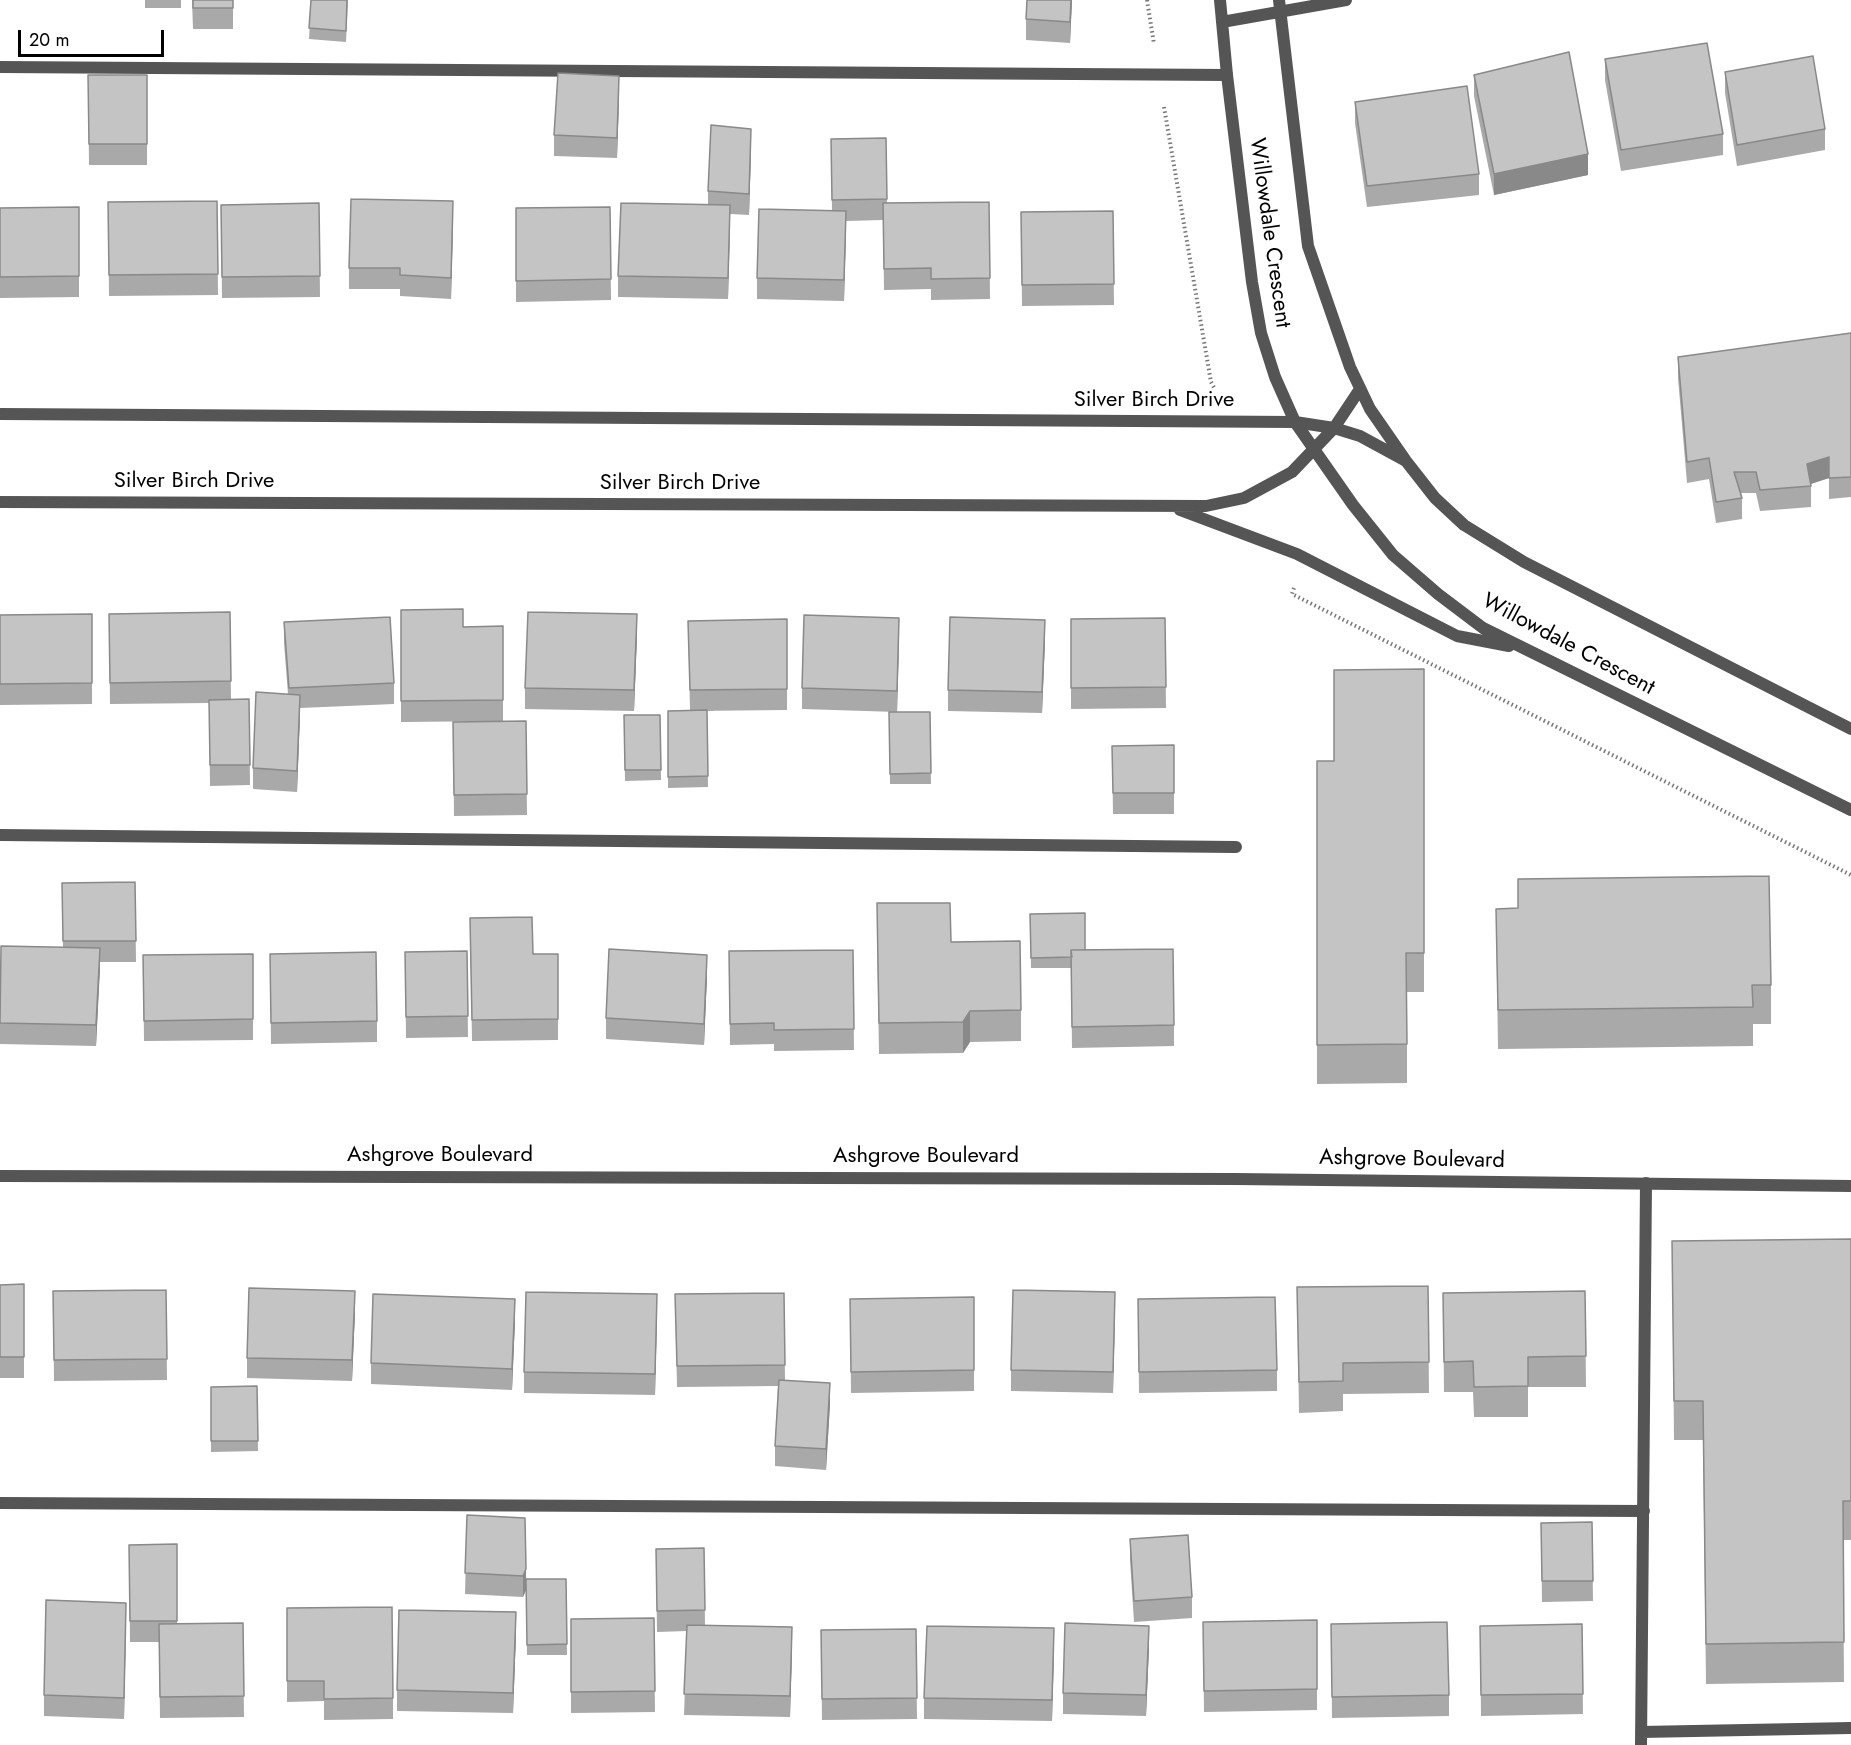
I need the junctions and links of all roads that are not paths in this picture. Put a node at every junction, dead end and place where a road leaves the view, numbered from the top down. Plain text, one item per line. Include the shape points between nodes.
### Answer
1 (1220, 0) edge
2 (1346, 0) edge
3 (1280, 5) edge
4 (1222, 22) junction
5 (0, 67) edge
6 (1227, 75) junction
7 (1360, 389) junction
8 (0, 414) edge
9 (1295, 422) junction
10 (1334, 428) junction
11 (1314, 450) junction
12 (1406, 461) junction
13 (0, 502) edge
14 (1173, 507) junction
15 (1523, 649) junction
16 (1851, 729) edge
17 (1851, 810) edge
18 (0, 835) edge
19 (1236, 847) dead end
20 (0, 1176) edge
21 (1646, 1183) junction
22 (1851, 1186) edge
23 (0, 1503) edge
24 (1644, 1511) junction
25 (1851, 1728) edge
26 (1641, 1732) junction
27 (1641, 1745) edge

1 - 4 street, Willowdale Crescent
2 - 3 street
3 - 4 street
3 - 7 street, Willowdale Crescent via 1308,246
4 - 6 street, Willowdale Crescent
5 - 6 street
6 - 9 street, Willowdale Crescent via 1261,333
7 - 10 street, Silver Birch Drive
7 - 12 street, Willowdale Crescent
8 - 9 street, Silver Birch Drive
9 - 10 street, Silver Birch Drive
9 - 11 street, Willowdale Crescent
10 - 11 street, Silver Birch Drive
10 - 12 street, Silver Birch Drive via 1360,436
11 - 14 street, Silver Birch Drive via 1292,472 1244,498 1206,507
11 - 15 street, Willowdale Crescent via 1393,555 1483,628
12 - 16 street, Willowdale Crescent via 1435,498 1464,525 1524,562
13 - 14 street, Silver Birch Drive
14 - 15 street via 1297,554 1457,636
15 - 17 street, Willowdale Crescent
18 - 19 street
20 - 21 street, Ashgrove Boulevard
21 - 22 street, Ashgrove Boulevard
21 - 24 street
23 - 24 street
24 - 26 street
25 - 26 street
26 - 27 street

